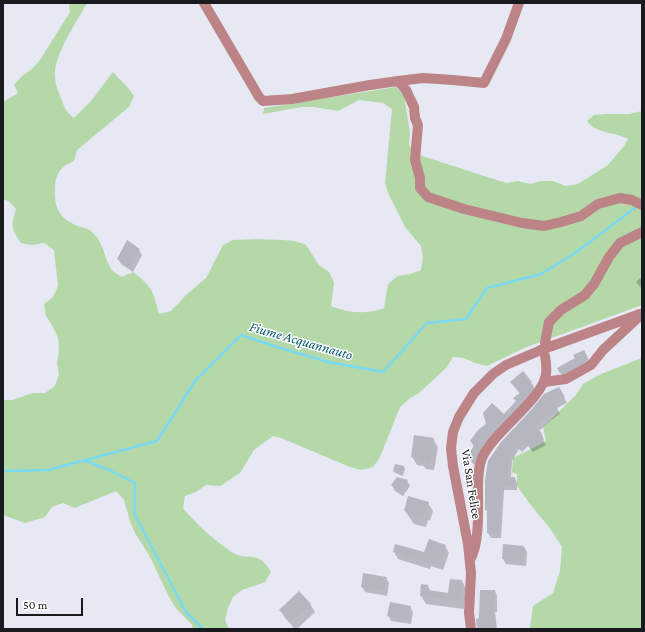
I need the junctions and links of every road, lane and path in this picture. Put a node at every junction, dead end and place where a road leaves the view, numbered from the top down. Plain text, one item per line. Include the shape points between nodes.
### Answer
1 (204, 3) edge
2 (519, 3) edge
3 (398, 81) junction
4 (642, 205) edge
5 (642, 232) edge
6 (642, 314) edge
7 (546, 349) junction
8 (544, 382) junction
9 (470, 562) junction
10 (470, 629) edge

1 - 3 street via 263,101 292,99
2 - 3 street via 506,39 484,83 423,78
3 - 4 street via 406,90 414,107 418,125 415,160 420,188 428,197 522,223 544,226 581,216 598,204 620,198
5 - 7 street via 620,243 585,295 561,310 549,322
6 - 7 street, Via San Felice
6 - 8 street via 603,350 592,365 566,380
7 - 8 street
7 - 9 street, Via San Felice via 506,365 493,374 474,393 453,432 453,466
8 - 9 street via 482,458 478,474 475,546
9 - 10 street, Via San Felice

